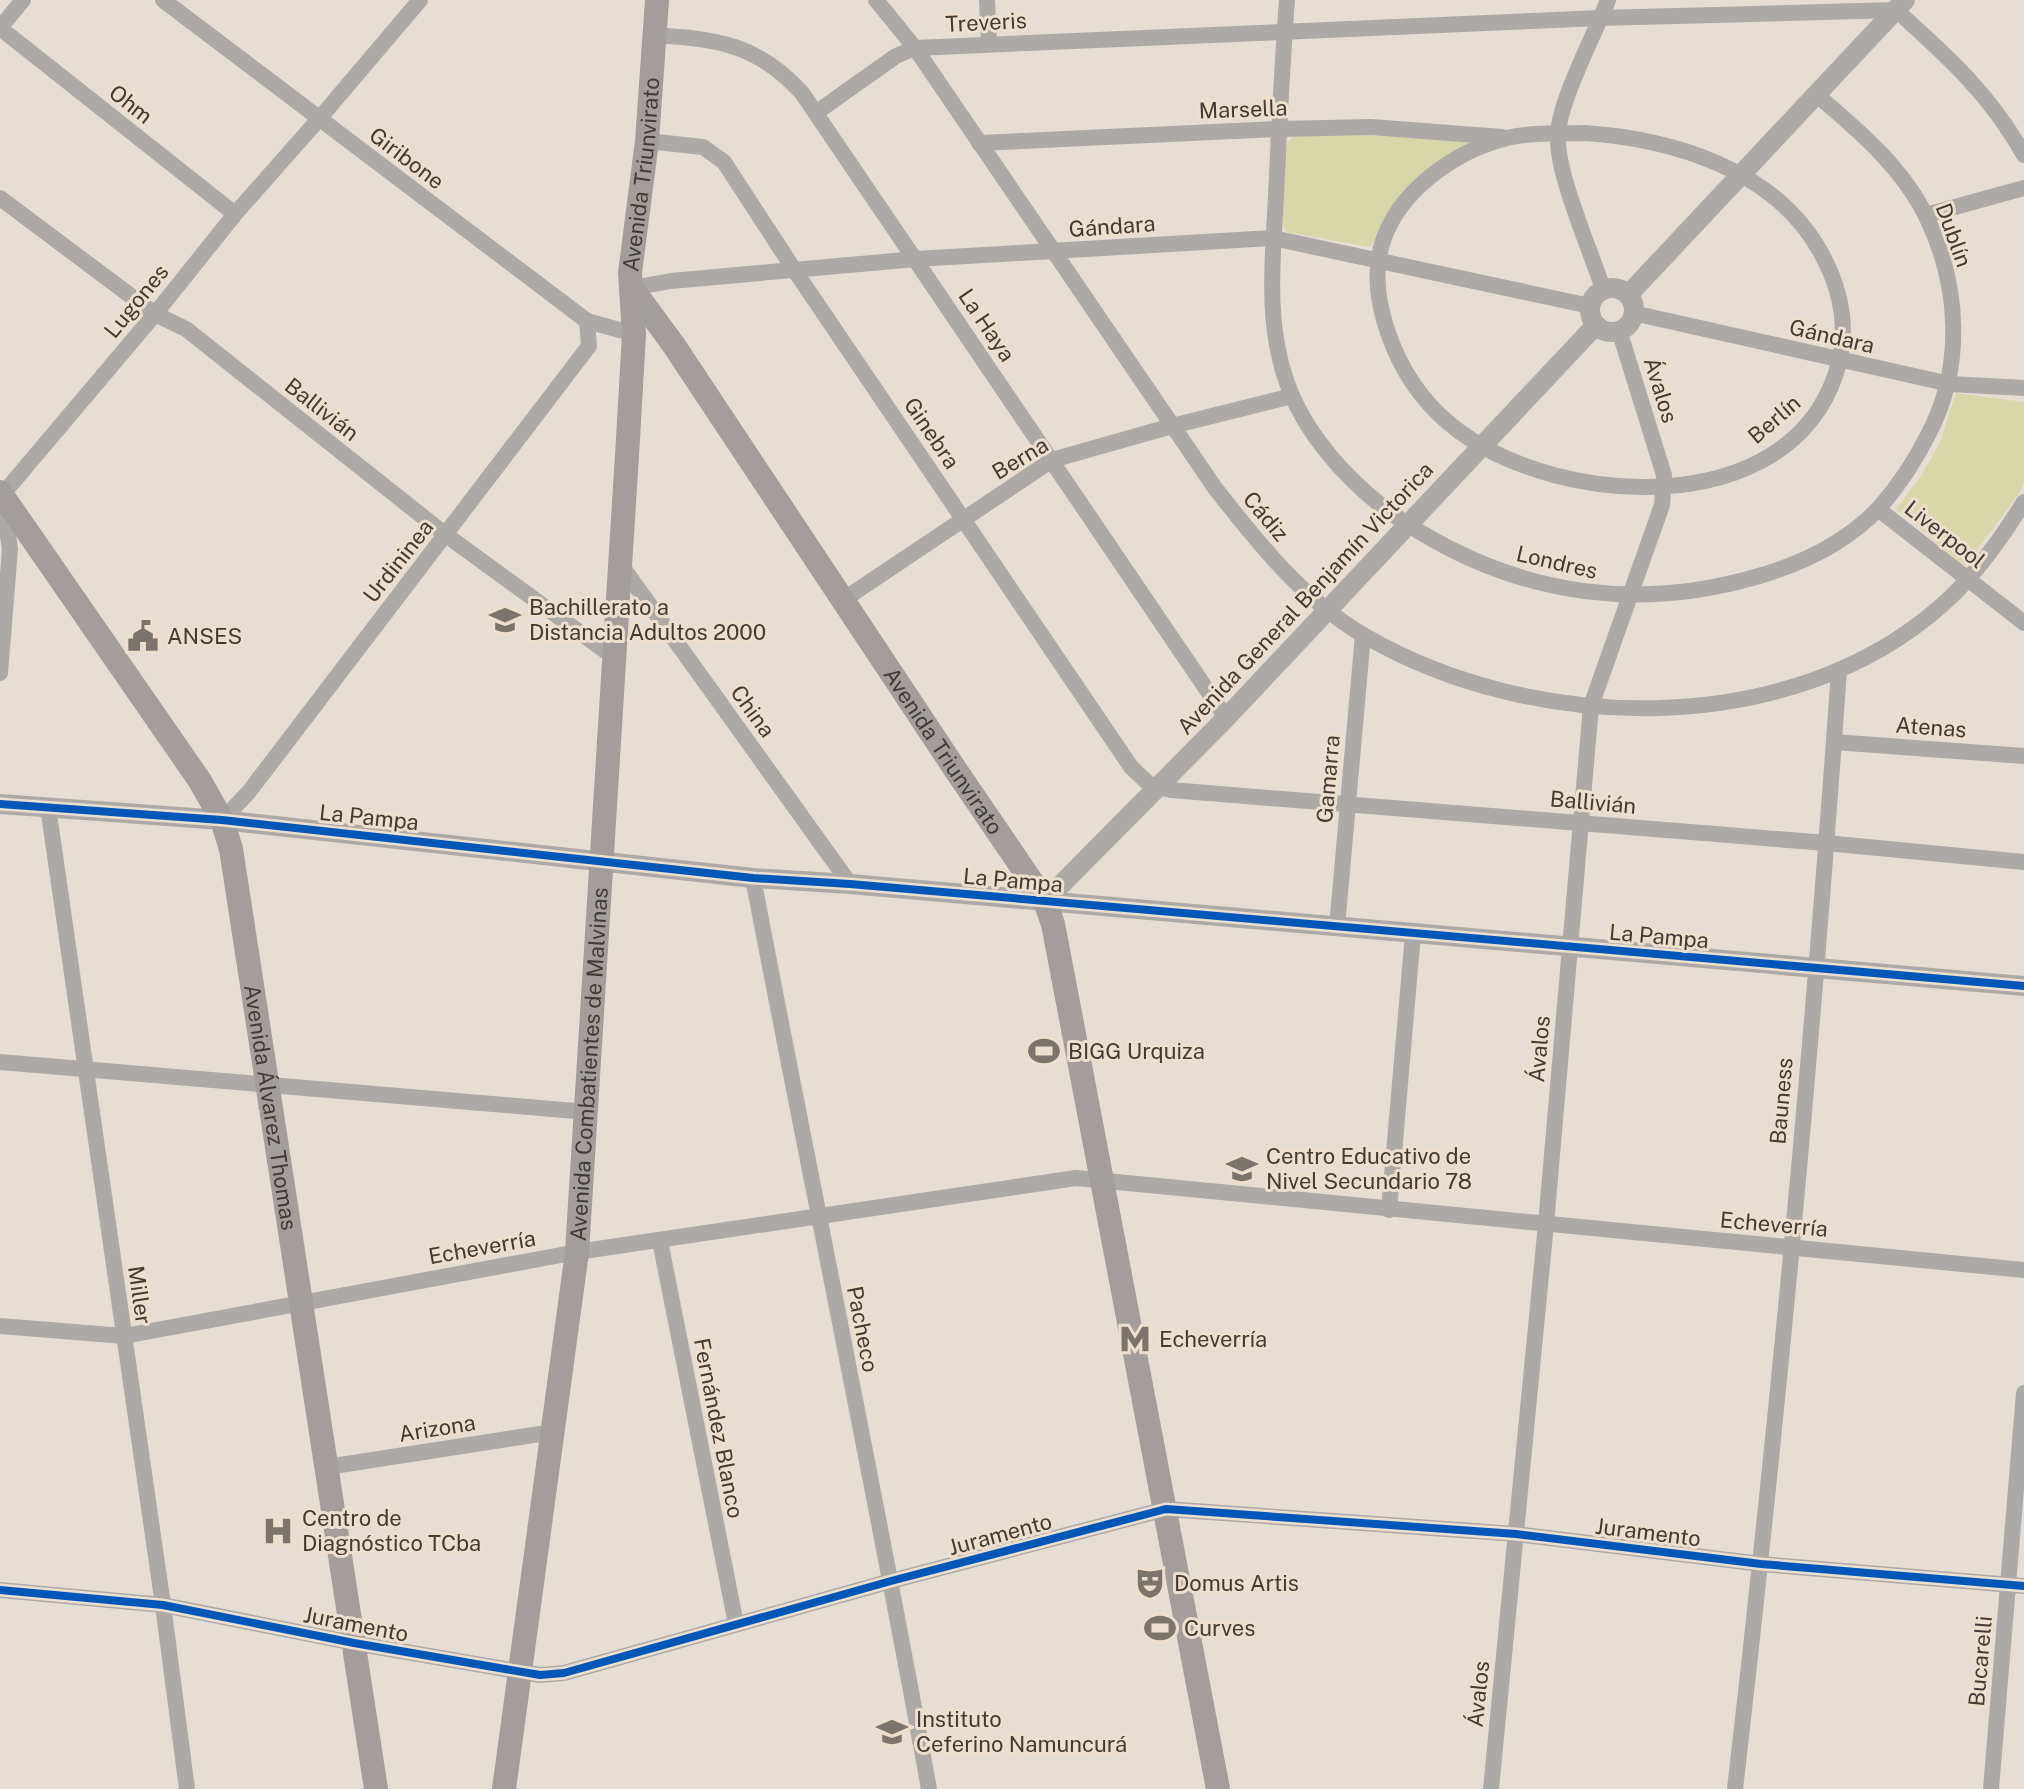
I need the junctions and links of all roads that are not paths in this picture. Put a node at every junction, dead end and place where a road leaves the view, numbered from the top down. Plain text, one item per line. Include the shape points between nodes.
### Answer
1 (23, 0) edge
2 (163, 0) edge
3 (420, 0) edge
4 (657, 0) edge
5 (876, 0) edge
6 (987, 0) edge
7 (1287, 0) edge
8 (1608, 0) edge
9 (1900, 5) edge
10 (1601, 18) junction
11 (0, 28) edge
12 (1285, 31) junction
13 (654, 35) junction
14 (989, 44) junction
15 (915, 48) junction
16 (1817, 95) junction
17 (817, 112) junction
18 (319, 119) junction
19 (1279, 129) junction
20 (1558, 134) junction
21 (1508, 138) junction
22 (647, 141) junction
23 (979, 143) junction
24 (2024, 155) edge
25 (1741, 175) junction
26 (2024, 188) edge
27 (0, 198) edge
28 (235, 214) junction
29 (1926, 215) junction
30 (1273, 238) junction
31 (1053, 252) junction
32 (916, 259) junction
33 (1379, 259) junction
34 (795, 271) junction
35 (632, 288) junction
36 (1603, 289) junction
37 (1630, 304) junction
38 (155, 314) junction
39 (1593, 316) junction
40 (587, 321) junction
41 (1619, 330) junction
42 (634, 334) junction
43 (1841, 360) junction
44 (1950, 384) junction
45 (2024, 388) edge
46 (1292, 396) junction
47 (1172, 426) junction
48 (1482, 446) junction
49 (1052, 460) junction
50 (1665, 487) junction
51 (1, 494) edge
52 (2024, 502) edge
53 (1878, 509) junction
54 (964, 519) junction
55 (1407, 525) junction
56 (446, 535) junction
57 (621, 565) junction
58 (1967, 579) junction
59 (1631, 596) junction
60 (843, 600) junction
61 (1327, 609) junction
62 (2024, 623) edge
63 (1363, 635) junction
64 (615, 658) junction
65 (1839, 670) junction
66 (0, 673) edge
67 (1591, 706) junction
68 (1226, 718) junction
69 (1834, 742) junction
70 (2024, 756) edge
71 (1159, 788) junction
72 (0, 804) edge
73 (1348, 806) junction
74 (48, 807) junction
75 (222, 820) junction
76 (1580, 823) junction
77 (1826, 843) junction
78 (602, 860) junction
79 (2024, 862) edge
80 (753, 878) junction
81 (850, 884) junction
82 (1045, 901) junction
83 (1337, 927) junction
84 (1413, 934) junction
85 (1570, 946) junction
86 (1815, 968) junction
87 (2024, 986) edge
88 (0, 1062) edge
89 (86, 1069) junction
90 (269, 1084) junction
91 (587, 1112) junction
92 (1104, 1181) junction
93 (1389, 1210) junction
94 (818, 1216) junction
95 (1546, 1224) junction
96 (660, 1241) junction
97 (1791, 1247) junction
98 (577, 1252) junction
99 (2024, 1270) edge
100 (302, 1303) junction
101 (0, 1326) edge
102 (124, 1336) junction
103 (2024, 1393) edge
104 (553, 1432) junction
105 (327, 1467) junction
106 (1166, 1509) junction
107 (1516, 1534) junction
108 (1761, 1564) junction
109 (891, 1581) junction
110 (2016, 1585) edge
111 (0, 1590) edge
112 (163, 1605) junction
113 (736, 1624) junction
114 (354, 1643) junction
115 (519, 1672) junction
116 (187, 1789) edge
117 (376, 1789) edge
118 (504, 1789) edge
119 (929, 1789) edge
120 (1218, 1789) edge
121 (1491, 1789) edge
122 (1735, 1789) edge
123 (1991, 1789) edge

1 - 11 street
2 - 18 street, Giribone
3 - 18 street, Lugones
4 - 13 main road, Avenida Triunvirato
5 - 15 street, Cádiz
6 - 14 street
7 - 12 street
8 - 10 street
9 - 10 street, Treveris
9 - 16 street
9 - 24 street via 1981,90
10 - 12 street, Treveris
10 - 20 street
11 - 28 street, Ohm
12 - 14 street, Treveris
12 - 19 street
13 - 17 street, La Haya via 713,41 754,54 786,76
13 - 22 main road, Avenida Triunvirato
14 - 15 street, Treveris
15 - 17 street, Treveris
15 - 23 street, Cádiz
16 - 25 street
16 - 29 street, Dublín via 1895,169
17 - 32 street, La Haya
18 - 28 street, Lugones
18 - 40 street, Giribone
19 - 21 street, Marsella via 1371,127
19 - 23 street, Marsella
19 - 30 street
20 - 21 street, Berlín
20 - 25 street, Berlín via 1639,139 1691,153
20 - 36 street via 1561,165
21 - 33 street, Berlín via 1472,151 1428,178 1391,225
22 - 34 street, Ginebra via 691,144 713,152 733,173
22 - 35 main road, Avenida Triunvirato
23 - 31 street, Cádiz
25 - 37 street
25 - 43 street, Berlín via 1790,212 1827,263 1842,311
26 - 29 street
27 - 38 street, Ballivián
28 - 38 street, Lugones
29 - 44 street, Dublín via 1950,292
30 - 31 street, Gándara
30 - 33 street, Gándara
30 - 46 street, Londres via 1274,328
31 - 32 street, Gándara
31 - 47 street, Cádiz
32 - 34 street, Gándara
32 - 49 street, La Haya
33 - 39 street, Gándara
33 - 48 street, Berlín via 1381,308 1409,378 1441,416
34 - 35 street, Gándara
34 - 54 street, Ginebra
35 - 42 main road, Avenida Combatientes de Malvinas
35 - 60 main road, Avenida Triunvirato
36 - 37 street via 1616,288
36 - 39 street via 1595,296
37 - 41 street via 1629,323
37 - 43 street, Gándara
38 - 51 street, Lugones
38 - 56 street, Ballivián via 186,329
39 - 41 street via 1607,331
39 - 48 street, Avenida General Benjamín Victorica
40 - 42 street, Giribone
40 - 56 street, Urdininea via 589,346
41 - 50 street, Ávalos
42 - 57 main road, Avenida Combatientes de Malvinas
43 - 44 street, Gándara
43 - 50 street, Berlín via 1820,407 1785,444 1741,471
44 - 45 street, Gándara
44 - 53 street, Londres via 1920,453
46 - 47 street, Berna
46 - 55 street, Londres via 1333,459
47 - 49 street, Berna
47 - 61 street, Cádiz via 1262,548
48 - 50 street, Berlín via 1531,468 1584,481
48 - 55 street, Avenida General Benjamín Victorica
49 - 54 street, Berna
49 - 68 street, La Haya
50 - 59 street, Ávalos
51 - 66 street via 10,549
51 - 75 main road, Avenida Álvarez Thomas
52 - 58 street
53 - 58 street, Liverpool
53 - 59 street, Londres via 1820,552 1771,573 1705,590
54 - 60 street, Berna
54 - 71 street, Ginebra via 1131,767
55 - 59 street, Londres via 1505,573 1576,591
55 - 61 street, Avenida General Benjamín Victorica
56 - 64 street, Ballivián
56 - 75 street, Urdininea
57 - 64 main road, Avenida Combatientes de Malvinas
57 - 81 street, China
58 - 62 street, Liverpool
58 - 65 street via 1921,621
59 - 67 street, Ávalos
60 - 82 main road, Avenida Triunvirato
61 - 63 street, Cádiz
61 - 68 street, Avenida General Benjamín Victorica
63 - 67 street, Cádiz via 1442,673 1516,694
63 - 73 street, Gamarra
64 - 78 main road, Avenida Combatientes de Malvinas
65 - 67 street, Cádiz via 1728,702
65 - 69 street, Bauness
67 - 76 street, Ávalos
68 - 71 street, Avenida General Benjamín Victorica
69 - 70 street, Atenas
69 - 77 street, Bauness
71 - 73 street, Ballivián
71 - 82 street, Avenida General Benjamín Victorica
72 - 74 street, La Pampa
73 - 76 street, Ballivián
73 - 83 street, Gamarra
74 - 75 street, La Pampa
74 - 89 street, Miller
75 - 78 street, La Pampa
75 - 90 main road, Avenida Álvarez Thomas
76 - 77 street, Ballivián
76 - 85 street, Ávalos
77 - 79 street, Ballivián
77 - 86 street, Bauness
78 - 80 street, La Pampa
78 - 91 main road, Avenida Combatientes de Malvinas
80 - 81 street, La Pampa
80 - 94 street, Pacheco
81 - 82 street, La Pampa
82 - 83 street, La Pampa
82 - 92 main road, Avenida Triunvirato
83 - 84 street, La Pampa
84 - 85 street, La Pampa
84 - 93 street
85 - 86 street, La Pampa
85 - 95 street, Ávalos
86 - 87 street, La Pampa
86 - 97 street, Bauness
88 - 89 street
89 - 90 street
89 - 102 street, Miller
90 - 91 street
90 - 100 main road, Avenida Álvarez Thomas
91 - 98 main road, Avenida Combatientes de Malvinas
92 - 93 street, Echeverría
92 - 94 street, Echeverría via 1076,1178
92 - 106 main road, Avenida Triunvirato
93 - 95 street, Echeverría
94 - 96 street, Echeverría
94 - 109 street, Pacheco
95 - 97 street, Echeverría
95 - 107 street, Ávalos
96 - 98 street, Echeverría
96 - 113 street, Fernández Blanco
97 - 99 street, Echeverría
97 - 108 street, Bauness
98 - 100 street, Echeverría
98 - 104 main road, Avenida Combatientes de Malvinas
100 - 102 street, Echeverría
100 - 105 main road, Avenida Álvarez Thomas
101 - 102 street, Echeverría
102 - 112 street, Miller
103 - 110 street, Bucarelli
104 - 105 street, Arizona
104 - 115 main road, Avenida Combatientes de Malvinas
105 - 114 main road, Avenida Álvarez Thomas
106 - 107 street, Juramento
106 - 109 street, Juramento
106 - 120 main road, Avenida Triunvirato
107 - 108 street, Juramento
107 - 121 street, Ávalos
108 - 110 street, Juramento
108 - 122 street, Bauness
109 - 113 street, Juramento
109 - 119 street, Pacheco
110 - 123 street, Bucarelli
111 - 112 street, Juramento
112 - 114 street, Juramento
112 - 116 street, Miller
113 - 115 street, Juramento via 564,1673
114 - 115 street, Juramento
114 - 117 main road, Avenida Álvarez Thomas
115 - 118 main road, Avenida Combatientes de Malvinas

